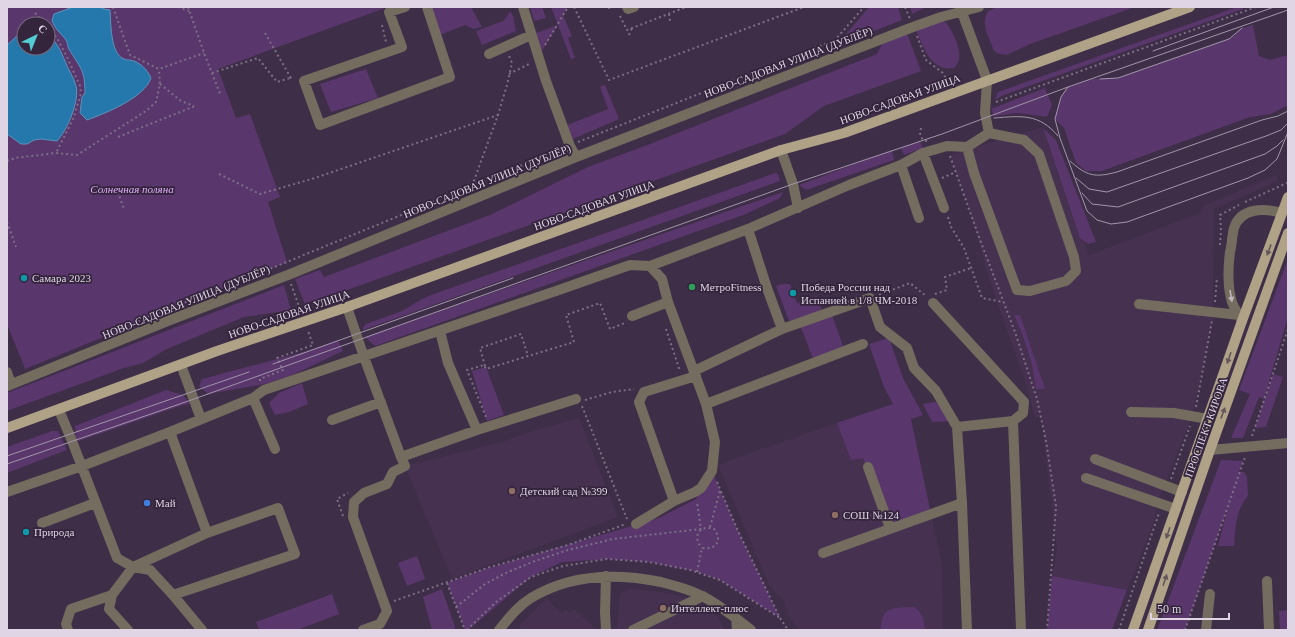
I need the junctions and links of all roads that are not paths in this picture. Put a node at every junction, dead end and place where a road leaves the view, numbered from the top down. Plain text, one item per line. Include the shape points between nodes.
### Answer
1 (405, 7) edge
2 (427, 7) edge
3 (523, 7) edge
4 (627, 7) edge
5 (634, 7) edge
6 (979, 7) edge
7 (1190, 7) edge
8 (961, 10) edge
9 (531, 35) junction
10 (489, 54) dead end
11 (987, 80) junction
12 (989, 133) junction
13 (967, 147) junction
14 (781, 150) junction
15 (923, 153) junction
16 (576, 157) junction
17 (901, 165) junction
18 (1288, 197) edge
19 (798, 208) junction
20 (945, 210) road end
21 (1285, 214) edge
22 (919, 218) dead end
23 (748, 229) junction
24 (1288, 233) edge
25 (650, 266) junction
26 (931, 298) road end
27 (668, 302) junction
28 (1139, 304) dead end
29 (348, 307) junction
30 (1241, 318) junction
31 (632, 319) road end
32 (782, 329) junction
33 (440, 331) junction
34 (864, 344) dead end
35 (364, 357) junction
36 (181, 365) junction
37 (694, 370) junction
38 (7, 372) edge
39 (9, 385) edge
40 (254, 398) junction
41 (576, 399) dead end
42 (381, 402) junction
43 (706, 404) junction
44 (59, 410) junction
45 (1131, 412) dead end
46 (201, 419) junction
47 (1208, 419) junction
48 (332, 420) dead end
49 (1013, 421) junction
50 (957, 427) junction
51 (7, 428) edge
52 (477, 430) junction
53 (170, 432) junction
54 (1288, 443) edge
55 (275, 449) dead end
56 (1210, 450) junction
57 (401, 457) junction
58 (1095, 459) dead end
59 (82, 466) junction
60 (868, 467) dead end
61 (1086, 478) dead end
62 (7, 492) edge
63 (1182, 492) junction
64 (674, 501) junction
65 (95, 503) junction
66 (962, 503) junction
67 (1176, 509) junction
68 (42, 523) dead end
69 (636, 524) dead end
70 (890, 528) junction
71 (207, 533) junction
72 (824, 553) dead end
73 (133, 567) junction
74 (606, 576) junction
75 (1267, 581) dead end
76 (1210, 594) dead end
77 (112, 595) junction
78 (173, 595) junction
79 (703, 596) junction
80 (736, 618) junction
81 (68, 630) edge
82 (128, 630) edge
83 (202, 630) edge
84 (364, 630) edge
85 (499, 630) edge
86 (606, 630) edge
87 (633, 630) edge
88 (737, 630) edge
89 (751, 630) edge
90 (967, 630) edge
91 (1021, 630) edge
92 (1133, 630) edge
93 (1148, 630) edge
94 (1206, 630) edge
95 (1269, 630) edge

1 - 2 street via 389,12 402,47 304,81 320,125 450,77
3 - 9 street
4 - 5 street
6 - 8 street, НОВО-САДОВАЯ УЛИЦА (ДУБЛЁР)
7 - 11 main road, НОВО-САДОВАЯ УЛИЦА
8 - 11 street
8 - 16 street, НОВО-САДОВАЯ УЛИЦА (ДУБЛЁР)
9 - 10 street
9 - 16 street
11 - 12 street via 985,113
11 - 14 main road, НОВО-САДОВАЯ УЛИЦА via 844,132
12 - 13 street
12 - 13 street via 1024,140 1039,154 1074,257 1076,271 1066,281 1030,291 1017,290
13 - 15 street via 947,146
14 - 19 street
14 - 29 main road, НОВО-САДОВАЯ УЛИЦА
15 - 17 street
15 - 20 street
16 - 39 street, НОВО-САДОВАЯ УЛИЦА (ДУБЛЁР) via 288,275
17 - 19 street
17 - 22 street
18 - 21 main road
19 - 23 street
21 -> 30 main road, ПРОСПЕКТ КИРОВА
21 -> 30 street via 1265,210 1251,211 1239,219 1234,227 1228,268 1232,302
23 - 25 street
23 - 32 street
56 -> 24 main road, ПРОСПЕКТ КИРОВА
25 - 27 street via 662,279
25 - 33 street via 630,265
26 - 49 street via 1024,402 1023,413
27 - 31 street
27 - 37 street
28 - 30 street via 1214,312
29 - 35 street
29 - 36 main road, НОВО-САДОВАЯ УЛИЦА
30 -> 47 main road, ПРОСПЕКТ КИРОВА
32 - 37 street
32 - 50 street via 870,298 880,327 907,348 914,368 936,391
33 - 35 street
33 - 52 street via 448,363
34 - 43 street
35 - 40 street via 264,390
35 - 42 street
36 - 44 main road, НОВО-САДОВАЯ УЛИЦА
36 - 46 street
37 - 43 street
37 - 64 street via 644,392 639,402
38 - 39 street
40 - 46 street
40 - 55 street
41 - 52 street
42 - 48 street
42 - 57 street
43 - 64 street via 715,442 712,471 696,492
44 - 51 main road, НОВО-САДОВАЯ УЛИЦА
44 - 59 street
45 - 47 street via 1174,413
46 - 53 street
47 - 63 main road, ПРОСПЕКТ КИРОВА
49 - 50 street
49 - 91 street
50 - 66 street
52 - 57 street
53 - 59 street
53 - 71 street
54 - 56 street
93 -> 56 main road, ПРОСПЕКТ КИРОВА
57 - 84 street via 405,466 393,472 387,484 364,493 354,502 353,517 387,611 380,624
58 - 63 street
59 - 62 street
59 - 65 street
60 - 70 street
61 - 67 street
63 - 67 main road, ПРОСПЕКТ КИРОВА
64 - 69 street
65 - 68 street
65 - 73 street via 117,558
66 - 70 street
66 - 90 street
67 -> 92 main road, ПРОСПЕКТ КИРОВА
70 - 72 street
71 - 73 street
71 - 78 street via 278,508 294,554
73 - 77 street
73 - 78 street via 150,570
74 - 79 street via 647,579 678,586
74 - 85 street via 572,581 530,598 517,608
74 - 86 street
75 - 95 street
76 - 94 street
77 - 81 street via 70,609 66,624
77 - 82 street via 109,609
78 - 83 street
79 - 80 street
79 - 87 street
80 - 88 street
80 - 89 street

